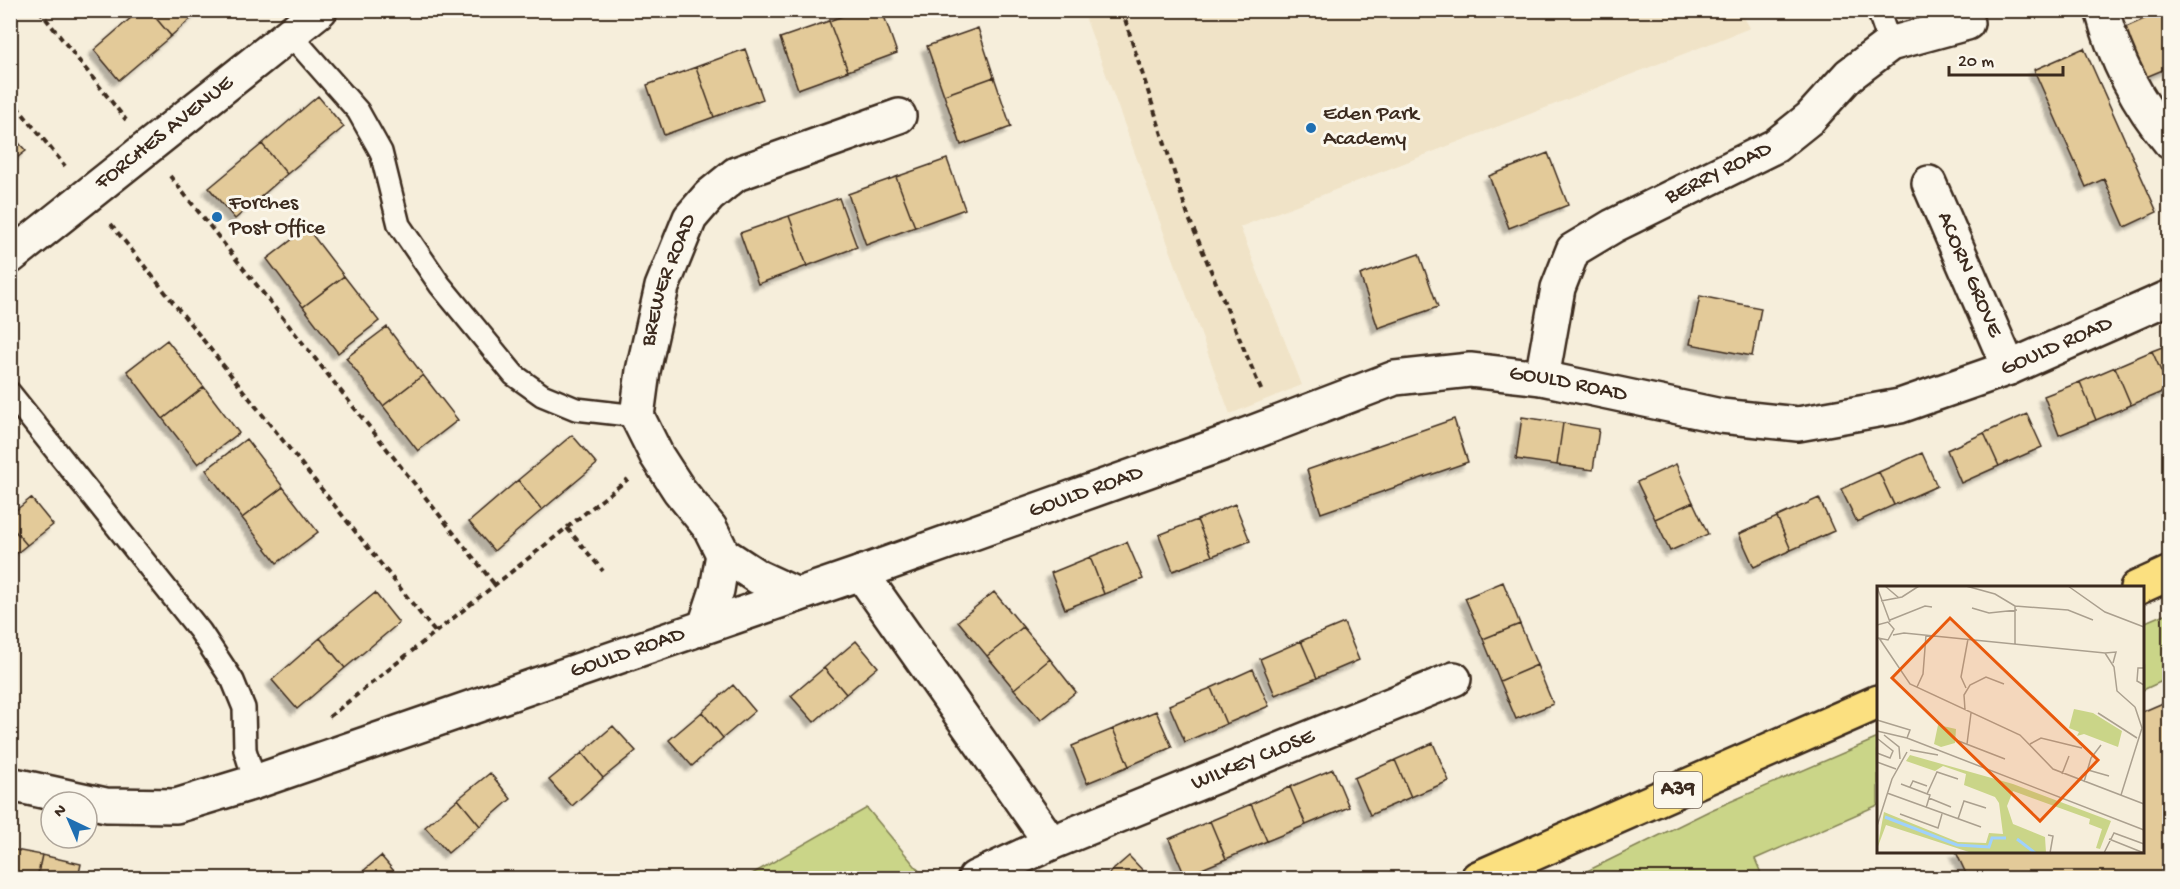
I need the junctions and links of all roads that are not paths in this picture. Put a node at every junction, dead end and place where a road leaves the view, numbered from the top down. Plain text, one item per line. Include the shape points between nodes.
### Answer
1 (320, 10) edge
2 (1878, 10) edge
3 (1967, 23) dead end
4 (2105, 24) edge
5 (290, 34) junction
6 (1890, 44) junction
7 (899, 116) dead end
8 (2169, 142) edge
9 (1929, 183) dead end
10 (10, 257) edge
11 (2169, 297) edge
12 (2009, 368) junction
13 (1542, 378) junction
14 (10, 393) edge
15 (637, 416) junction
16 (723, 554) junction
17 (861, 573) junction
18 (2169, 573) edge
19 (2141, 586) edge
20 (796, 595) junction
21 (705, 626) junction
22 (1454, 679) dead end
23 (1877, 702) edge
24 (255, 782) junction
25 (10, 784) edge
26 (1051, 843) junction
27 (975, 879) edge
28 (1478, 879) edge

1 - 5 street, FORCHES AVENUE
2 - 6 lane
3 - 6 street, BERRY ROAD
4 - 8 street via 2145,112
5 - 10 street, FORCHES AVENUE
5 - 15 lane via 358,111 381,152 399,225 440,285 514,375 542,394 576,409
6 - 13 street, BERRY ROAD via 1849,75 1810,118 1775,146 1613,226 1573,250 1558,288
7 - 15 street, BREWER ROAD via 736,174 709,196 690,218 662,287
9 - 12 street, ACORN GROVE
11 - 12 street, GOULD ROAD
12 - 13 street, GOULD ROAD via 1900,406 1797,424 1721,416
13 - 17 street, GOULD ROAD via 1470,370 1395,378
14 - 24 lane via 200,632 233,681 244,708 245,750
15 - 16 street via 657,456 710,528
16 - 20 street
16 - 21 street
17 - 20 street, GOULD ROAD
17 - 26 street
18 - 19 main road
20 - 21 street, GOULD ROAD
21 - 24 street, GOULD ROAD
22 - 26 street, WILKEY CLOSE
23 - 28 main road, A39
24 - 25 street, GOULD ROAD via 176,806 106,805
26 - 27 street, WILKEY CLOSE

